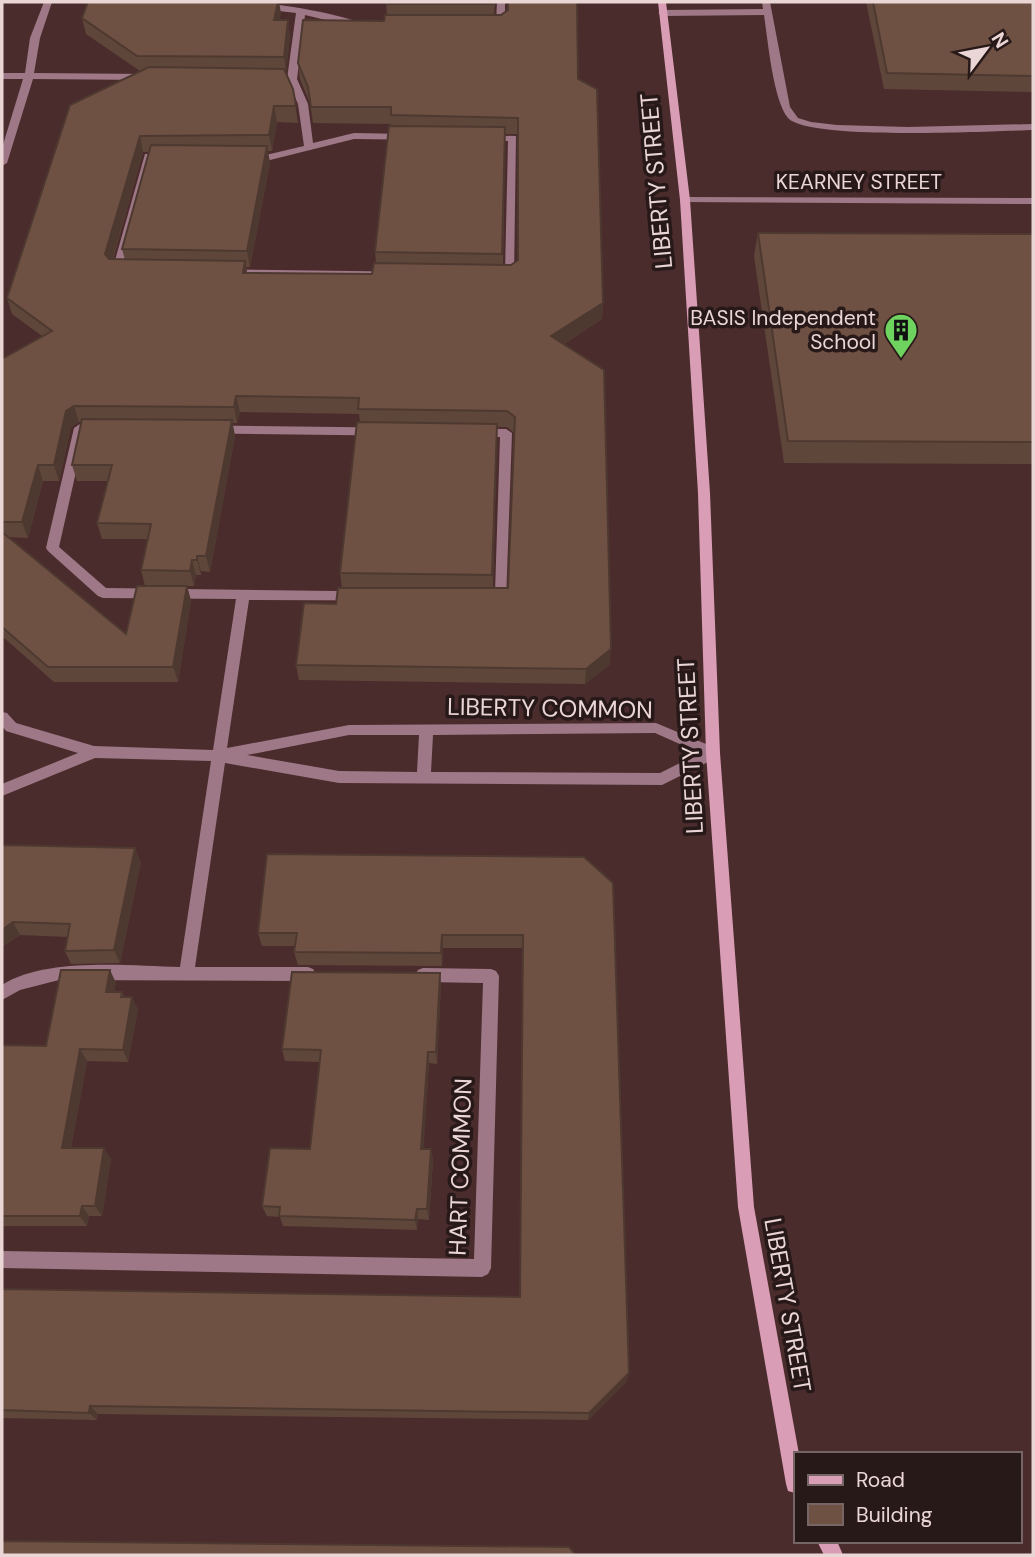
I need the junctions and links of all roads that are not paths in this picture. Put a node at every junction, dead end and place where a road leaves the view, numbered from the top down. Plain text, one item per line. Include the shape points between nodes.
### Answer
1 (48, 2) edge
2 (501, 2) edge
3 (253, 6) edge
4 (663, 7) edge
5 (767, 7) edge
6 (301, 11) junction
7 (371, 25) edge
8 (487, 26) edge
9 (2, 76) edge
10 (29, 76) junction
11 (153, 77) edge
12 (278, 79) edge
13 (292, 79) junction
14 (1033, 127) edge
15 (309, 148) junction
16 (2, 163) edge
17 (685, 200) junction
18 (1033, 201) edge
19 (243, 595) junction
20 (2, 717) edge
21 (426, 729) junction
22 (94, 752) junction
23 (713, 753) junction
24 (218, 755) junction
25 (425, 777) junction
26 (2, 790) edge
27 (187, 972) junction
28 (325, 974) edge
29 (408, 975) edge
30 (2, 993) edge
31 (2, 1260) edge
32 (794, 1478) edge

1 - 10 street via 35,38
2 - 8 street via 500,26
3 - 6 street
4 - 5 street
4 - 17 street, LIBERTY STREET
5 - 14 street via 785,107 796,121 859,129
6 - 7 street
6 - 13 street
9 - 10 street
10 - 11 street
10 - 16 street
12 - 13 street
13 - 15 street via 303,104
15 - 15 street via 354,136 513,138 510,276 117,271 149,156 270,158
17 - 18 street, KEARNEY STREET
17 - 23 street, LIBERTY STREET via 704,493
19 - 19 street via 501,598 506,433 80,428 52,548 103,593
19 - 24 street
20 - 22 street via 11,727
21 - 23 street, LIBERTY COMMON via 656,728
21 - 24 street, LIBERTY COMMON via 349,730
21 - 25 street
22 - 24 street, LIBERTY COMMON
22 - 26 street, LIBERTY COMMON
23 - 25 street, LIBERTY COMMON via 662,779
23 - 32 street, LIBERTY STREET via 746,1207
24 - 25 street, LIBERTY COMMON via 340,777
24 - 27 street
27 - 28 street
27 - 30 street via 59,973 16,984
29 - 31 street, HART COMMON via 491,976 482,1268

